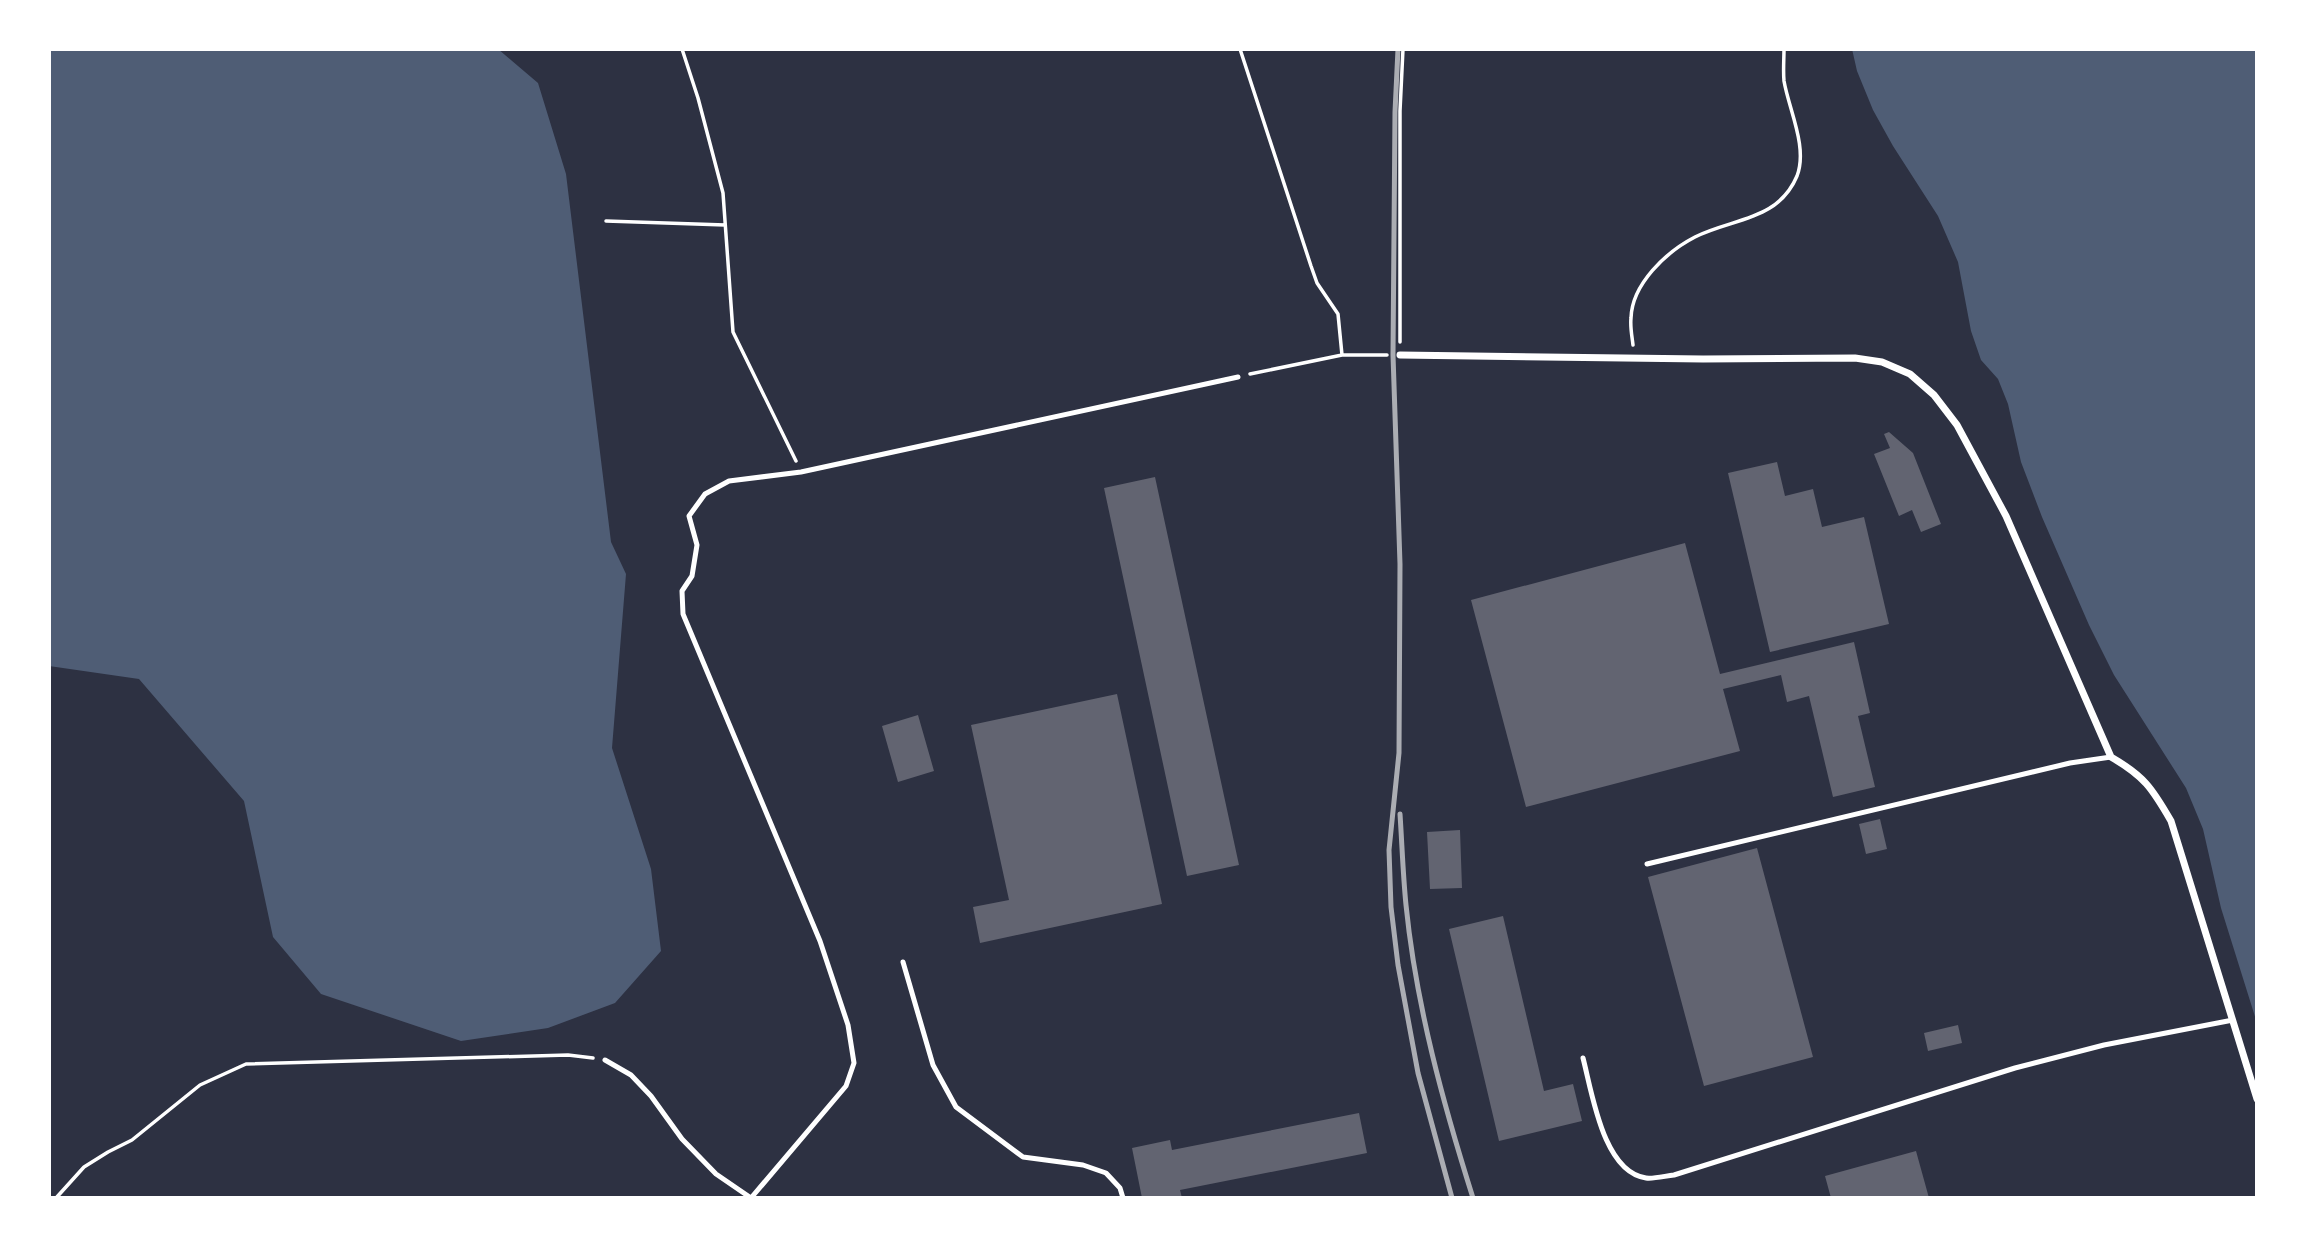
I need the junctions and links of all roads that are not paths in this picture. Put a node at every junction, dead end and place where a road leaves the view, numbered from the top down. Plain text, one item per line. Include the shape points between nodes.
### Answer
1 (1400, 355) road end
2 (1238, 377) road end
3 (2111, 757) junction
4 (1647, 864) dead end
5 (903, 962) dead end
6 (2233, 1020) junction
7 (1583, 1058) dead end
8 (605, 1060) road end
9 (2257, 1099) edge
10 (751, 1198) edge
11 (1123, 1198) edge

1 - 3 street via 1855,358 1882,362 1910,374 1934,395 1956,425 2006,516
2 - 10 lane via 801,472 729,481 705,494 689,516 697,545 692,576 682,591 683,614 820,941 855,1063 846,1086
3 - 4 lane
3 - 6 street via 2151,786 2171,821
5 - 11 lane via 933,1065 956,1107 1023,1157 1083,1165 1106,1173
6 - 7 lane via 2015,1068 1674,1175 1645,1178 1624,1168 1612,1153
6 - 9 street
8 - 10 lane via 631,1075 716,1174

